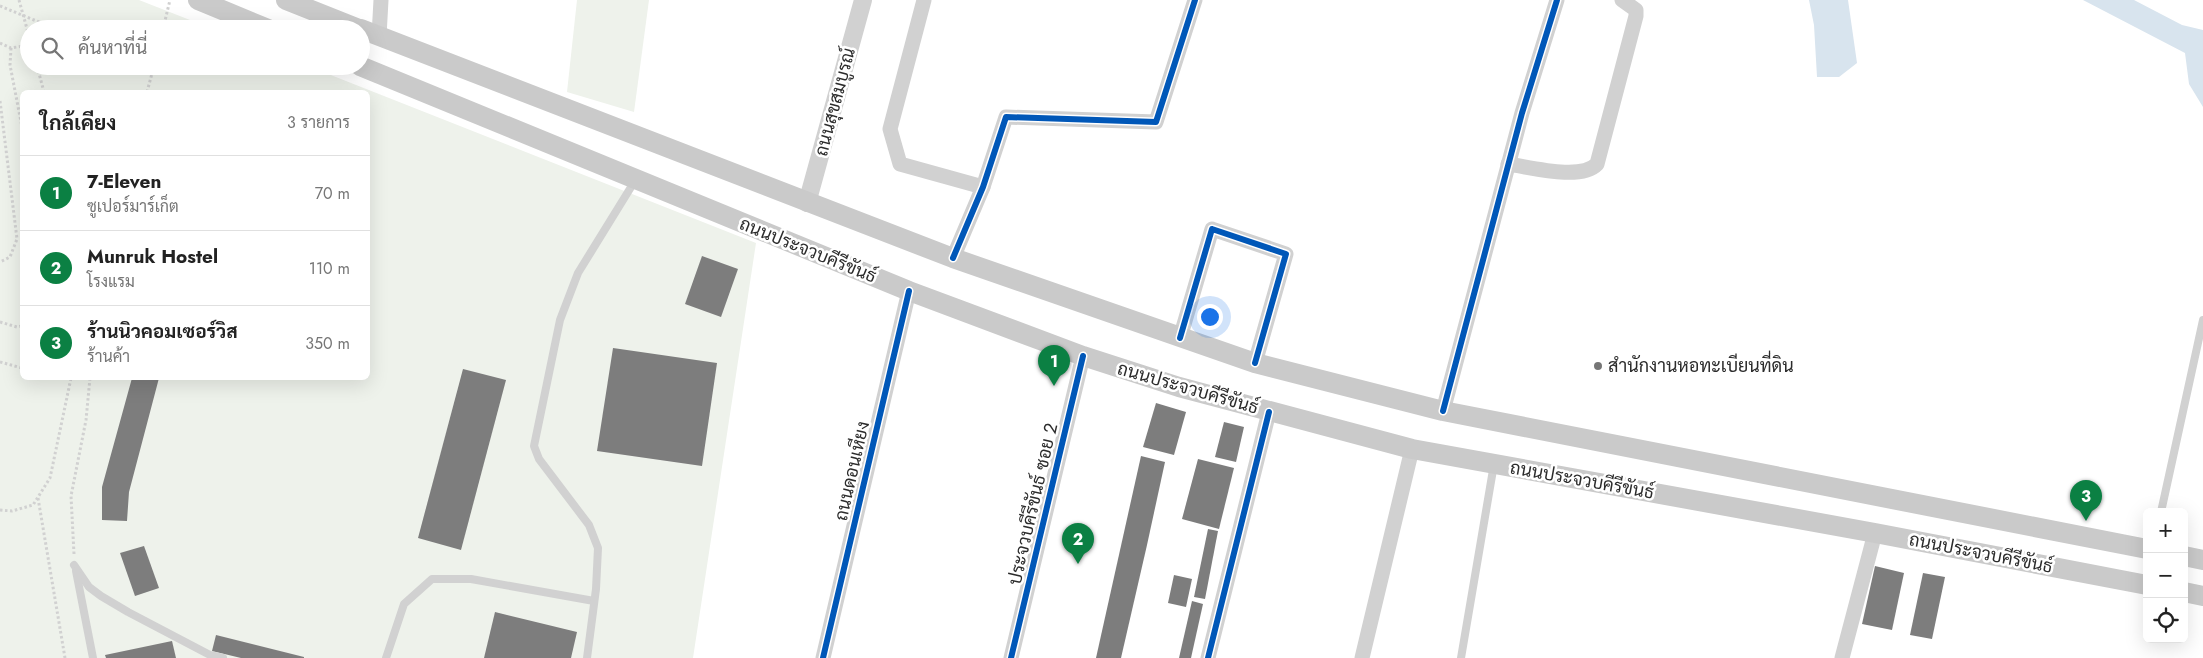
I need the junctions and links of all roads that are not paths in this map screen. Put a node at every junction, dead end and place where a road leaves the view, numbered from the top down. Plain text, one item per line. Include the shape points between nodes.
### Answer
1 (198, 0) edge
2 (286, 0) edge
3 (381, 0) edge
4 (863, 0) edge
5 (924, 0) edge
6 (1195, 0) edge
7 (1556, 0) edge
8 (1622, 0) edge
9 (246, 20) edge
10 (337, 20) edge
11 (370, 25) edge
12 (370, 33) edge
13 (370, 70) edge
14 (1508, 164) junction
15 (636, 179) junction
16 (983, 187) junction
17 (807, 203) junction
18 (953, 258) junction
19 (909, 291) junction
20 (2203, 320) edge
21 (1180, 338) junction
22 (1083, 356) junction
23 (1255, 363) junction
24 (1443, 411) junction
25 (1269, 412) junction
26 (1412, 448) junction
27 (1494, 464) junction
28 (2162, 508) edge
29 (1876, 533) junction
30 (2143, 548) edge
31 (2188, 557) edge
32 (2203, 560) edge
33 (2143, 584) edge
34 (2188, 593) edge
35 (2203, 596) edge
36 (594, 601) junction
37 (93, 658) edge
38 (223, 658) edge
39 (386, 658) edge
40 (587, 658) edge
41 (823, 658) edge
42 (1011, 658) edge
43 (1208, 658) edge
44 (1362, 658) edge
45 (1461, 658) edge
46 (1842, 658) edge

1 - 9 main road
2 - 10 main road, ถนนประจวบคีรีขันธ์
3 - 11 street
4 - 17 street, ถนนสุขสมบูรณ์
5 - 16 street via 890,129 900,164
6 - 16 street via 1156,122 1006,117
7 - 14 street
8 - 14 street via 1636,10 1636,16 1597,164 1585,172
12 - 17 main road, ถนนประจวบคีรีขันธ์
13 - 15 main road, ถนนประจวบคีรีขันธ์
14 - 24 street
15 - 19 main road, ถนนประจวบคีรีขันธ์
15 - 36 lane via 578,273 560,320 534,446 539,460 589,525 598,548
16 - 18 street
17 - 18 main road, ถนนประจวบคีรีขันธ์
18 - 21 main road, ถนนประจวบคีรีขันธ์
19 - 22 main road, ถนนประจวบคีรีขันธ์
19 - 41 street, ถนนดอนเหียง
20 - 28 lane
21 - 23 main road, ถนนประจวบคีรีขันธ์
21 - 23 street via 1212,229 1286,254
22 - 25 main road, ถนนประจวบคีรีขันธ์
22 - 42 street, ประจวบคีรีขันธ์ ซอย 2
23 - 24 main road, ถนนประจวบคีรีขันธ์
24 - 30 main road, ถนนประจวบคีรีขันธ์
25 - 26 main road, ถนนประจวบคีรีขันธ์
25 - 43 street
26 - 27 main road, ถนนประจวบคีรีขันธ์
26 - 44 street
27 - 29 main road, ถนนประจวบคีรีขันธ์
27 - 45 lane
29 - 33 main road, ถนนประจวบคีรีขันธ์
29 - 46 street
31 - 32 main road
34 - 35 main road
36 - 39 lane via 471,579 432,579 404,604
36 - 40 lane
37 - 38 lane via 74,564 88,587 101,596

